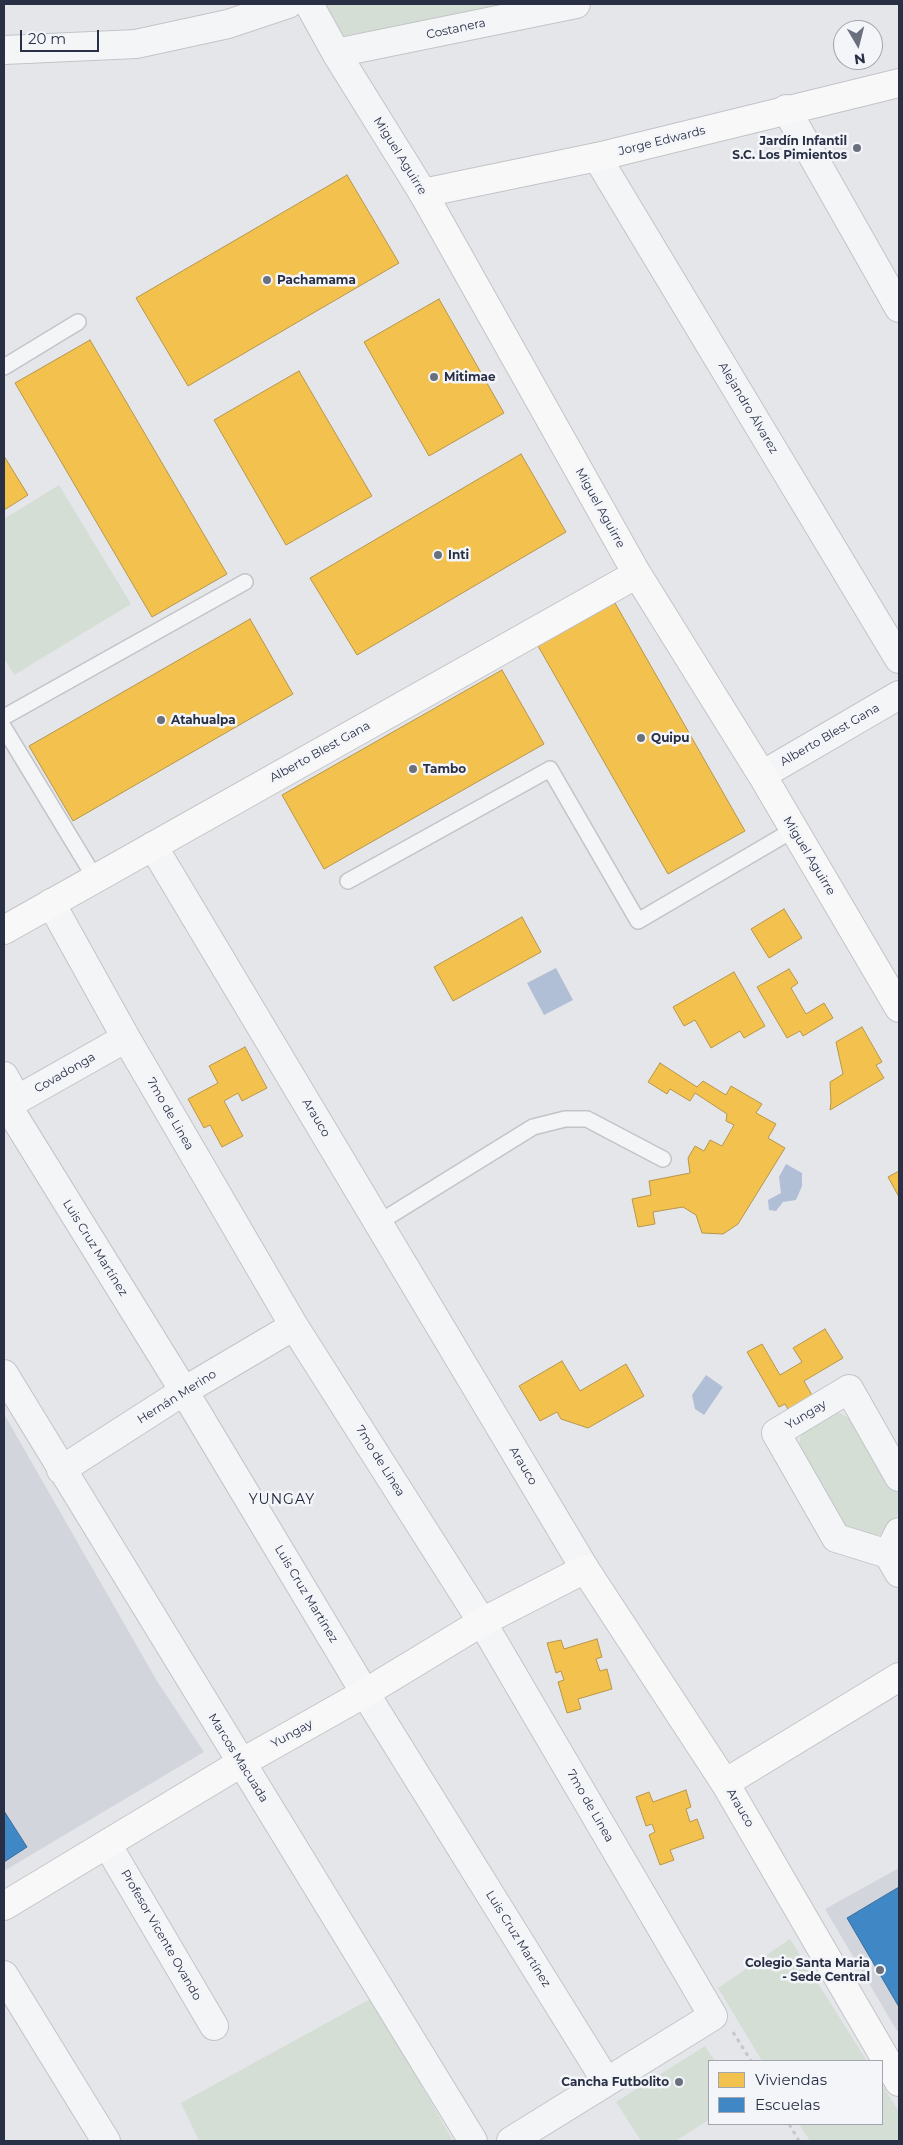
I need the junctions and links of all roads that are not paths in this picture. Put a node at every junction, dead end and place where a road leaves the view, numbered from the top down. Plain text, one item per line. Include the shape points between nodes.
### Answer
1 (288, 4) edge
2 (309, 4) edge
3 (576, 4) edge
4 (4, 50) edge
5 (336, 53) junction
6 (899, 83) edge
7 (786, 109) junction
8 (597, 157) junction
9 (423, 193) junction
10 (899, 308) edge
11 (78, 322) dead end
12 (4, 367) edge
13 (637, 574) junction
14 (245, 582) dead end
15 (899, 659) edge
16 (899, 695) edge
17 (4, 717) edge
18 (4, 728) edge
19 (762, 775) junction
20 (793, 830) junction
21 (153, 846) junction
22 (95, 878) junction
23 (348, 881) dead end
24 (51, 902) junction
25 (4, 930) edge
26 (899, 1008) edge
27 (126, 1038) junction
28 (4, 1076) edge
29 (9, 1104) edge
30 (663, 1159) dead end
31 (378, 1223) junction
32 (294, 1326) junction
33 (4, 1374) edge
34 (184, 1391) junction
35 (61, 1470) junction
36 (899, 1477) edge
37 (896, 1553) edge
38 (585, 1569) junction
39 (482, 1622) junction
40 (899, 1677) edge
41 (365, 1693) junction
42 (240, 1763) junction
43 (725, 1783) junction
44 (107, 1844) junction
45 (4, 1906) edge
46 (4, 1975) edge
47 (214, 2026) dead end
48 (606, 2081) junction
49 (899, 2082) edge
50 (106, 2141) edge
51 (473, 2141) edge
52 (512, 2141) edge

1 - 4 street via 228,24 136,44
2 - 5 street, Miguel Aguirre
3 - 5 street, Costanera
5 - 9 street, Miguel Aguirre
6 - 7 street, Jorge Edwards
7 - 8 street, Jorge Edwards
7 - 10 street
8 - 9 street, Jorge Edwards
8 - 15 street, Alejandro Álvarez
9 - 13 street, Miguel Aguirre
11 - 12 lane
13 - 19 street, Miguel Aguirre
13 - 21 street, Alberto Blest Gana
14 - 17 lane
16 - 19 street, Alberto Blest Gana
18 - 22 lane
19 - 20 street, Miguel Aguirre
20 - 23 lane via 638,921 550,769
20 - 26 street, Miguel Aguirre
21 - 22 street, Alberto Blest Gana
21 - 31 street, Arauco
22 - 24 street, Alberto Blest Gana
24 - 25 street, Alberto Blest Gana
24 - 27 street, 7mo de Linea
27 - 29 street, Covadonga
27 - 32 street, 7mo de Linea
28 - 29 street, Luis Cruz Martínez
29 - 34 street, Luis Cruz Martínez
30 - 31 lane via 587,1119 565,1119 533,1127
31 - 38 street, Arauco
32 - 34 street, Hernán Merino
32 - 39 street, 7mo de Linea
33 - 35 street, Marcos Macuada
34 - 35 street, Hernán Merino
34 - 41 street, Luis Cruz Martínez
35 - 42 street, Marcos Macuada
36 - 37 street, Yungay via 849,1389 776,1433 836,1538
38 - 39 street, Yungay
38 - 43 street, Arauco
39 - 41 street, Yungay
39 - 48 street, 7mo de Linea via 713,2016
40 - 43 street
41 - 42 street, Yungay
41 - 48 street, Luis Cruz Martínez
42 - 44 street, Yungay
42 - 51 street, Marcos Macuada
43 - 49 street, Arauco
44 - 45 street, Yungay
44 - 47 street, Profesor Vicente Ovando
46 - 50 street
48 - 52 street

